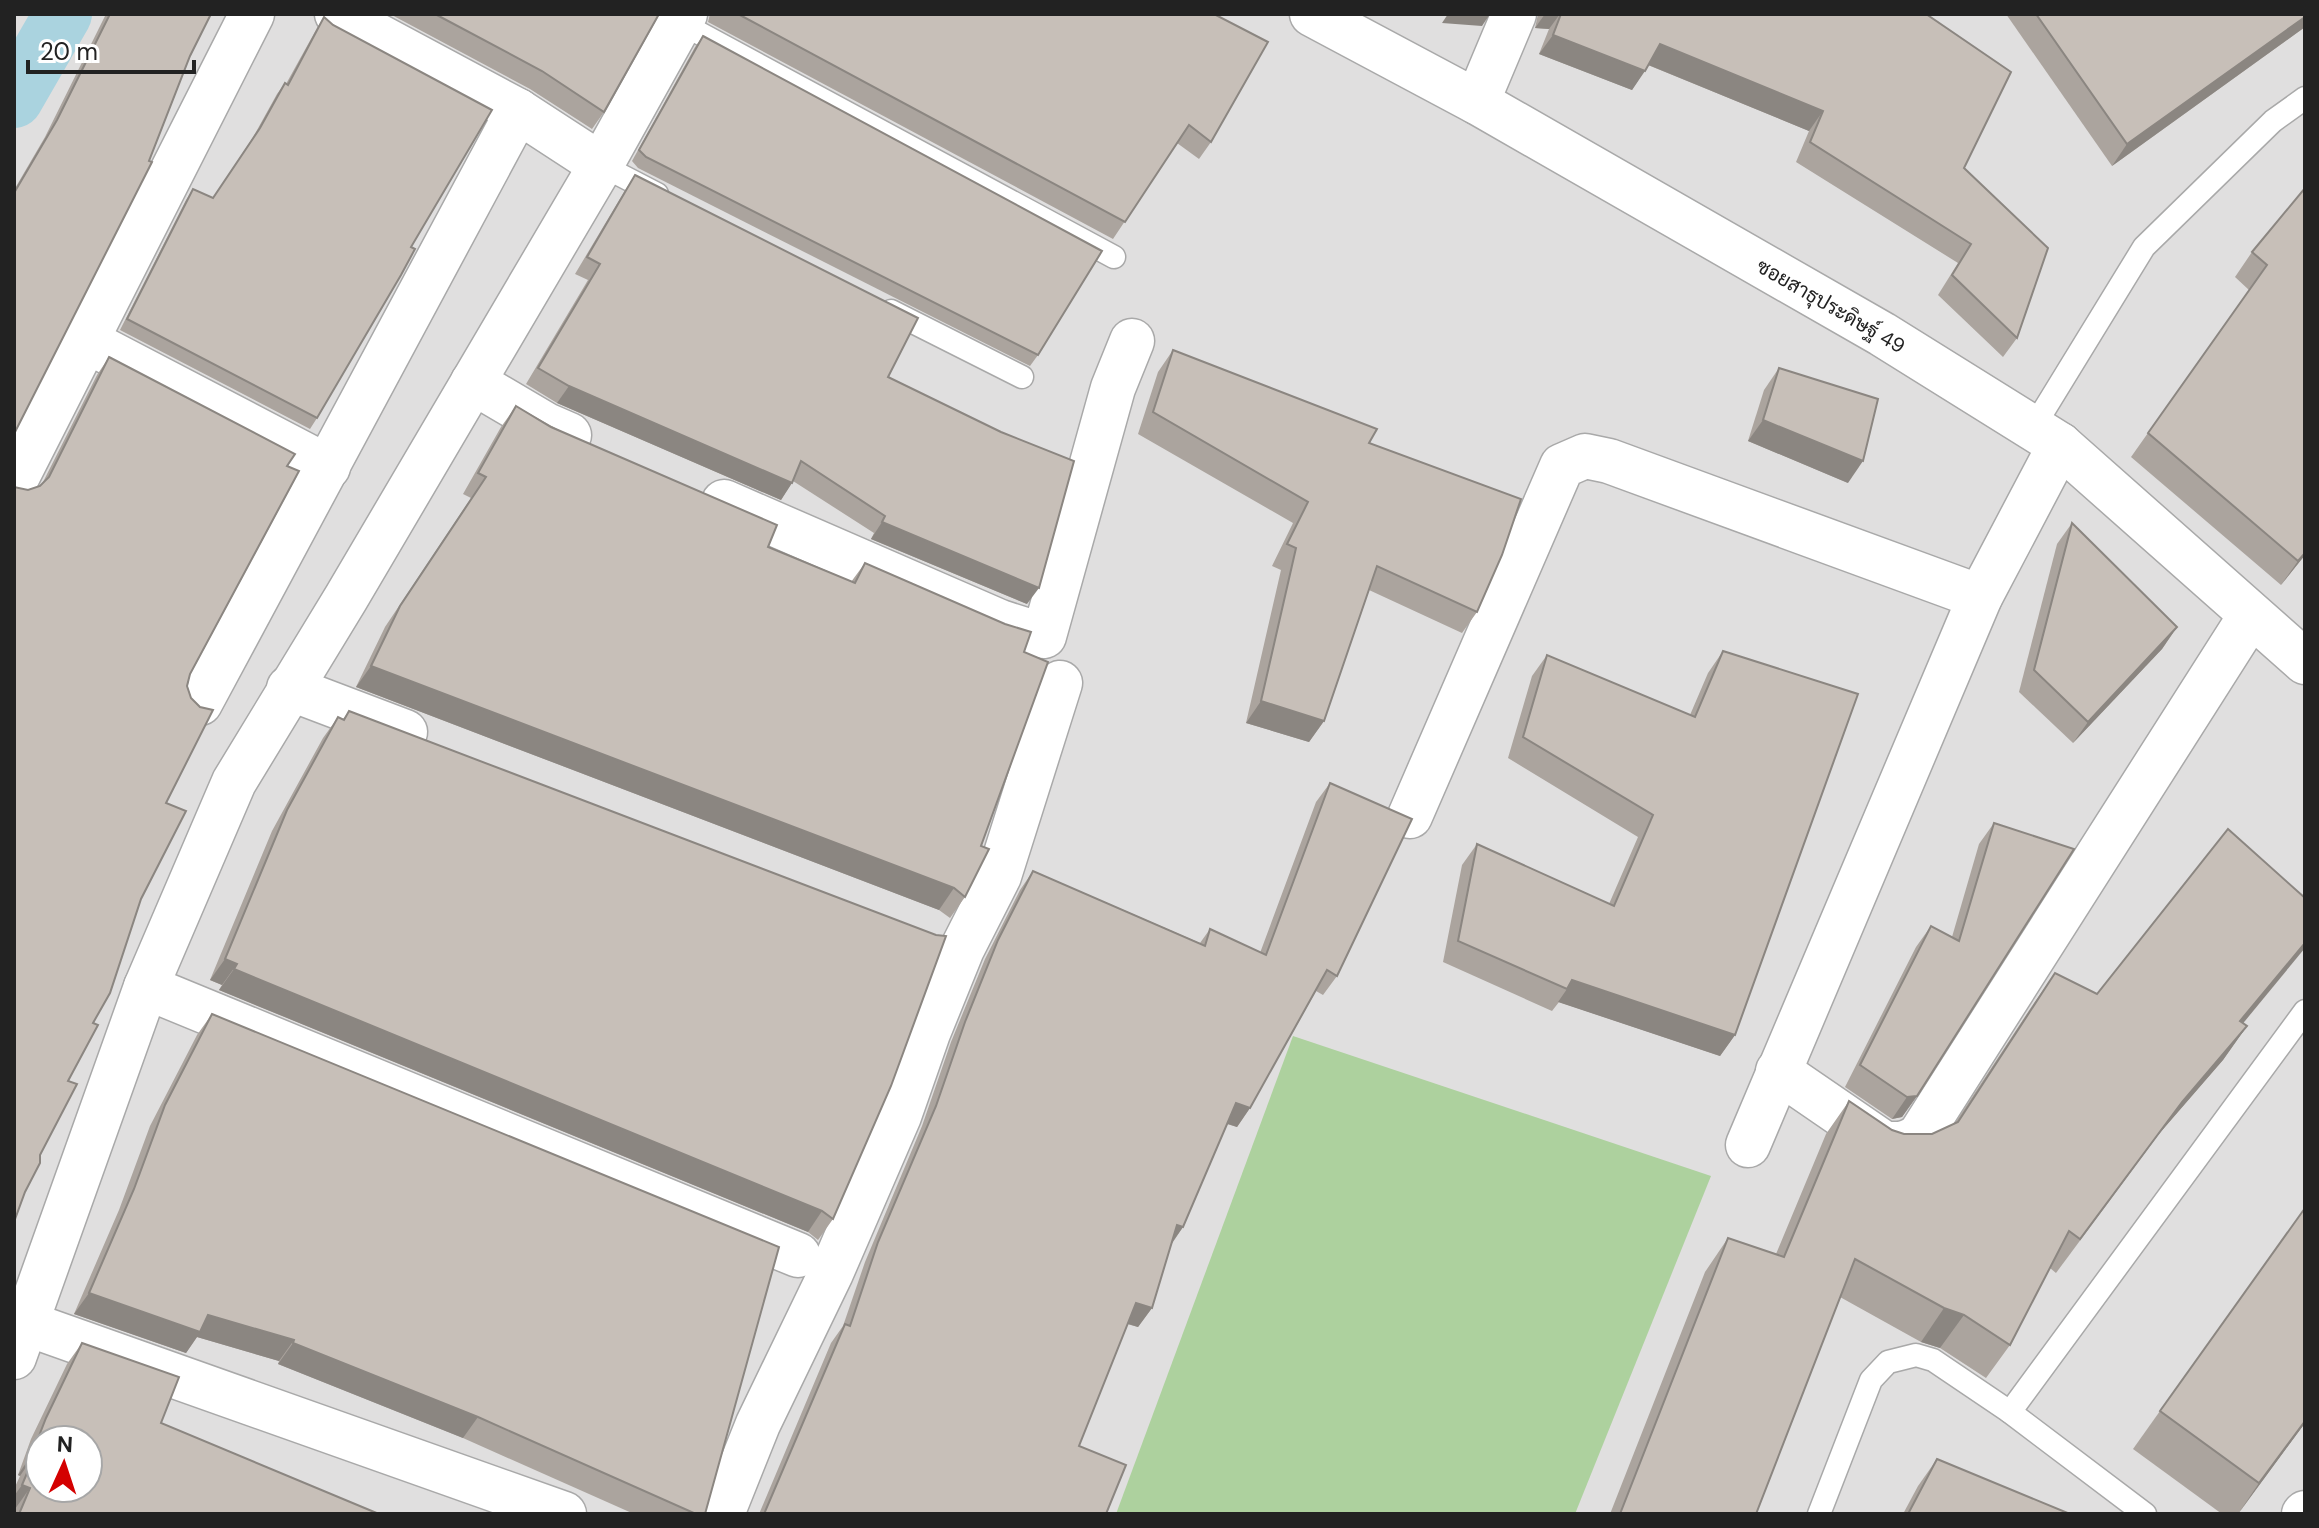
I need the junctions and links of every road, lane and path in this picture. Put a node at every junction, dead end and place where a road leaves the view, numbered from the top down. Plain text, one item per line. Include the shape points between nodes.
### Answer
1 (252, 14) edge
2 (337, 14) edge
3 (1312, 14) edge
4 (1514, 14) edge
5 (676, 17) edge
6 (2305, 98) edge
7 (1477, 102) junction
8 (518, 111) junction
9 (601, 165) junction
10 (671, 201) edge
11 (1114, 257) dead end
12 (868, 300) edge
13 (85, 340) junction
14 (1132, 341) dead end
15 (1022, 377) dead end
16 (473, 382) junction
17 (2047, 437) junction
18 (604, 450) edge
19 (328, 467) junction
20 (14, 483) edge
21 (692, 488) edge
22 (1980, 597) junction
23 (2251, 615) junction
24 (2305, 662) edge
25 (1060, 683) dead end
26 (289, 688) junction
27 (200, 703) edge
28 (438, 745) edge
29 (1410, 816) edge
30 (146, 987) junction
31 (2305, 1011) edge
32 (1778, 1071) junction
33 (1748, 1145) dead end
34 (798, 1255) dead end
35 (18, 1333) edge
36 (2010, 1412) junction
37 (564, 1514) edge
38 (722, 1514) edge
39 (1819, 1514) edge
40 (2145, 1514) edge

1 - 13 street
2 - 8 street
3 - 7 street, ซอยสาธุประดิษฐ์ 49
4 - 7 street
5 - 9 street
5 - 11 lane
6 - 17 lane via 2273,121 2144,247
7 - 17 street, ซอยสาธุประดิษฐ์ 49 via 1882,334
8 - 9 street
8 - 19 street
9 - 10 lane
9 - 16 street
12 - 15 lane
13 - 19 street
13 - 20 street
14 - 21 street via 1113,388 1044,636 1000,622
16 - 18 street via 546,425
16 - 26 street
17 - 22 street
17 - 23 street, ซอยสาธุประดิษฐ์ 49
19 - 27 street
22 - 29 street via 1585,456 1562,466
22 - 32 street
23 - 24 street, ซอยสาธุประดิษฐ์ 49
23 - 32 street via 1920,1135 1900,1146 1883,1143
25 - 38 street via 999,876 962,949 899,1116
26 - 28 street
26 - 30 street via 234,782
30 - 34 street
30 - 35 street
31 - 36 lane
32 - 33 street
35 - 37 street
36 - 39 lane via 1933,1360 1906,1356 1888,1362 1871,1380 1861,1402
36 - 40 lane

